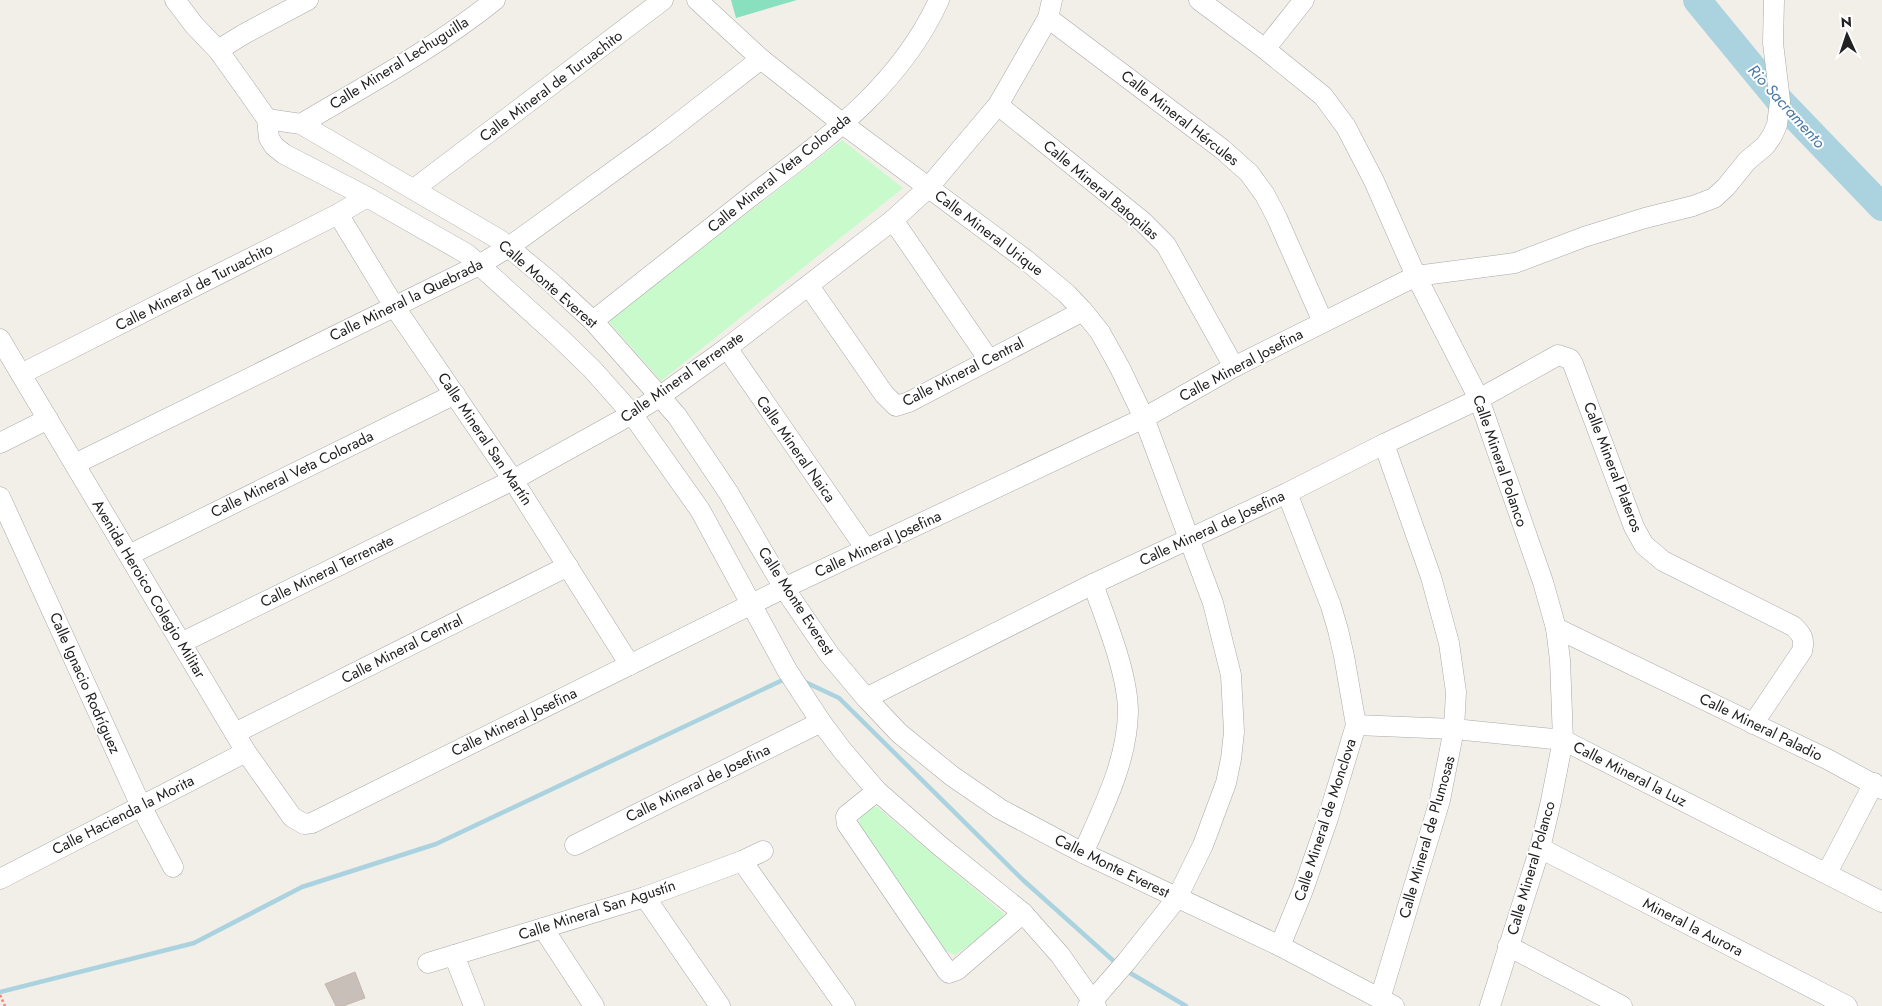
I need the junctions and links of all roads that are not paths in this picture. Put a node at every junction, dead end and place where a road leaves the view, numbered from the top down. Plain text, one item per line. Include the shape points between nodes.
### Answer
1 (175, 0) edge
2 (308, 0) edge
3 (495, 0) edge
4 (663, 0) edge
5 (697, 0) edge
6 (939, 0) edge
7 (1199, 0) edge
8 (1304, 0) edge
9 (1774, 0) edge
10 (1050, 9) edge
11 (1265, 49) junction
12 (218, 50) junction
13 (761, 59) junction
14 (998, 105) junction
15 (267, 119) junction
16 (301, 124) junction
17 (844, 124) junction
18 (928, 188) junction
19 (414, 189) junction
20 (367, 197) junction
21 (338, 214) junction
22 (892, 220) junction
23 (509, 248) junction
24 (479, 265) junction
25 (1416, 276) junction
26 (809, 286) junction
27 (394, 306) junction
28 (1083, 310) junction
29 (593, 321) junction
30 (1323, 322) junction
31 (0, 339) edge
32 (727, 348) junction
33 (1558, 356) joint
34 (989, 360) junction
35 (1234, 367) junction
36 (21, 374) junction
37 (455, 394) junction
38 (659, 396) junction
39 (1479, 399) junction
40 (632, 414) junction
41 (1144, 418) junction
42 (48, 419) junction
43 (0, 443) edge
44 (1384, 444) junction
45 (75, 464) junction
46 (513, 480) junction
47 (1287, 493) junction
48 (0, 497) edge
49 (1189, 538) junction
50 (866, 549) junction
51 (129, 555) junction
52 (568, 566) junction
53 (1094, 584) junction
54 (784, 588) junction
55 (752, 605) junction
56 (1556, 628) junction
57 (181, 643) junction
58 (630, 665) junction
59 (866, 698) junction
60 (821, 722) junction
61 (1752, 724) junction
62 (1356, 725) junction
63 (1454, 729) junction
64 (235, 733) junction
65 (1563, 740) junction
66 (246, 752) junction
67 (1878, 786) edge
68 (877, 791) junction
69 (140, 806) junction
70 (312, 823) joint
71 (575, 845) dead end
72 (1540, 848) junction
73 (763, 851) dead end
74 (1083, 853) junction
75 (742, 861) junction
76 (173, 867) dead end
77 (1827, 873) junction
78 (0, 879) edge
79 (645, 897) junction
80 (1177, 898) junction
81 (1882, 902) edge
82 (1023, 913) junction
83 (543, 928) junction
84 (1280, 946) junction
85 (1508, 946) junction
86 (454, 955) junction
87 (428, 962) dead end
88 (1387, 1002) edge
89 (1093, 1005) edge
90 (474, 1006) edge
91 (594, 1006) edge
92 (720, 1006) edge
93 (845, 1006) edge
94 (1490, 1006) edge
95 (1622, 1006) edge
96 (1847, 1006) edge

1 - 12 street, Calle Monte Everest
2 - 12 street
3 - 16 street, Calle Mineral Lechuguilla via 428,48
4 - 19 street, Calle Mineral de Turuachito
5 - 13 street, Calle Mineral Urique
6 - 17 street, Calle Mineral Veta Colorada via 904,59
7 - 11 street, Calle Mineral Polanco
8 - 11 street
9 - 25 street, Calle Mineral Josefina via 1773,43 1780,101 1777,125 1765,146 1714,198 1584,237 1516,263
10 - 14 street, Calle Mineral Terrenate
10 - 30 street, Calle Mineral Hércules via 1249,172 1276,218
11 - 25 street, Calle Mineral Polanco via 1323,96 1346,127
12 - 15 street, Calle Monte Everest
13 - 17 street, Calle Mineral Urique
13 - 23 street, Calle Mineral la Quebrada
14 - 18 street, Calle Mineral Terrenate
14 - 35 street, Calle Mineral Batopilas via 1142,221 1166,246
15 - 16 street, Calle Monte Everest
15 - 20 street, Calle Monte Everest via 270,138 284,154
16 - 19 street, Calle Monte Everest
17 - 18 street, Calle Mineral Urique
17 - 29 street, Calle Mineral Veta Colorada
18 - 22 street, Calle Mineral Terrenate
18 - 28 street, Calle Mineral Urique via 1047,276
19 - 23 street, Calle Monte Everest
20 - 21 street, Calle Mineral de Turuachito
20 - 24 street, Calle Monte Everest via 466,254
21 - 27 street, Calle Mineral San Martín
21 - 36 street, Calle Mineral de Turuachito
22 - 26 street, Calle Mineral Terrenate
22 - 34 street
23 - 24 street, Calle Mineral la Quebrada
23 - 29 street, Calle Monte Everest
24 - 27 street, Calle Mineral la Quebrada
24 - 40 street, Calle Monte Everest via 567,344
25 - 30 street, Calle Mineral Josefina
25 - 39 street, Calle Mineral Polanco
26 - 32 street, Calle Mineral Terrenate
26 - 34 street, Calle Mineral Central via 884,394 896,406
27 - 37 street, Calle Mineral San Martín
27 - 45 street, Calle Mineral la Quebrada
28 - 34 street, Calle Mineral Central
28 - 41 street, Calle Mineral Urique via 1100,332
29 - 38 street, Calle Monte Everest
30 - 35 street, Calle Mineral Josefina
31 - 36 street, Avenida Heroico Colegio Militar
32 - 38 street, Calle Mineral Terrenate
32 - 50 street, Calle Mineral Naica
33 - 39 street, Calle Mineral de Josefina
33 - 61 street, Calle Mineral Plateros via 1570,359 1573,364 1634,527 1644,545 1663,561 1793,626 1801,633 1804,641 1799,655
35 - 41 street, Calle Mineral Josefina
36 - 42 street, Avenida Heroico Colegio Militar
37 - 46 street, Calle Mineral San Martín
37 - 51 street, Calle Mineral Veta Colorada
38 - 40 street, Calle Mineral Terrenate
38 - 54 street, Calle Monte Everest via 677,416 728,492
39 - 44 street, Calle Mineral de Josefina
39 - 56 street, Calle Mineral Polanco
40 - 46 street, Calle Mineral Terrenate
40 - 55 street, Calle Monte Everest via 700,510
41 - 49 street, Calle Mineral Urique
41 - 50 street, Calle Mineral Josefina
42 - 43 street
42 - 45 street, Avenida Heroico Colegio Militar
44 - 47 street, Calle Mineral de Josefina
44 - 63 street, Calle Mineral de Plumosas via 1431,576 1449,643 1456,692
45 - 51 street, Avenida Heroico Colegio Militar
46 - 52 street, Calle Mineral San Martín
46 - 57 street, Calle Mineral Terrenate
47 - 49 street, Calle Mineral de Josefina
47 - 62 street, Calle Mineral de Monclova via 1335,622
48 - 69 street, Calle Ignacio Rodríguez
49 - 53 street, Calle Mineral de Josefina
49 - 80 street, Calle Mineral Urique via 1213,603 1225,648 1231,675 1234,732 1226,783 1203,845
50 - 54 street, Calle Mineral Josefina
51 - 57 street, Avenida Heroico Colegio Militar
52 - 58 street, Calle Mineral San Martín
52 - 64 street, Calle Mineral Central
53 - 59 street, Calle Mineral de Josefina
53 - 74 street via 1117,654 1128,712 1124,742 1111,789
54 - 55 street, Calle Mineral Josefina
54 - 59 street, Calle Monte Everest via 829,654
55 - 58 street, Calle Mineral Josefina
55 - 60 street, Calle Monte Everest
56 - 61 street, Calle Mineral Paladio
56 - 65 street, Calle Mineral Polanco
57 - 64 street, Avenida Heroico Colegio Militar
58 - 70 street, Calle Mineral Josefina
59 - 74 street, Calle Monte Everest via 899,733 952,776 1000,809
60 - 68 street, Calle Monte Everest
60 - 71 street, Calle Mineral de Josefina
61 - 67 street, Calle Mineral Paladio
62 - 63 street, Calle Mineral la Luz
62 - 84 street, Calle Mineral de Monclova via 1328,818
63 - 65 street, Calle Mineral la Luz
63 - 88 street, Calle Mineral de Plumosas via 1440,800
64 - 66 street, Avenida Heroico Colegio Militar
65 - 72 street, Calle Mineral Polanco
65 - 77 street, Calle Mineral la Luz
66 - 69 street, Calle Hacienda la Morita
66 - 70 street, Avenida Heroico Colegio Militar via 292,817 304,824
67 - 77 street, Calle Mineral Paladio
68 - 82 street, Calle Monte Everest
68 - 82 street via 846,817 847,824 949,973 961,967
69 - 76 street, Calle Ignacio Rodríguez
69 - 78 street, Calle Hacienda la Morita
72 - 85 street, Calle Mineral Polanco
72 - 96 street, Mineral la Aurora
73 - 75 street, Calle Mineral San Agustín
74 - 80 street, Calle Monte Everest
75 - 79 street, Calle Mineral San Agustín
75 - 93 street
77 - 81 street, Calle Mineral la Luz
79 - 83 street, Calle Mineral San Agustín
79 - 92 street
80 - 84 street, Calle Monte Everest
80 - 89 street, Calle Mineral Urique
82 - 89 street, Calle Monte Everest via 1060,955
83 - 86 street, Calle Mineral San Agustín
83 - 91 street
84 - 88 street, Calle Monte Everest
85 - 94 street, Calle Mineral Polanco
85 - 95 street
86 - 87 street, Calle Mineral San Agustín
86 - 90 street

